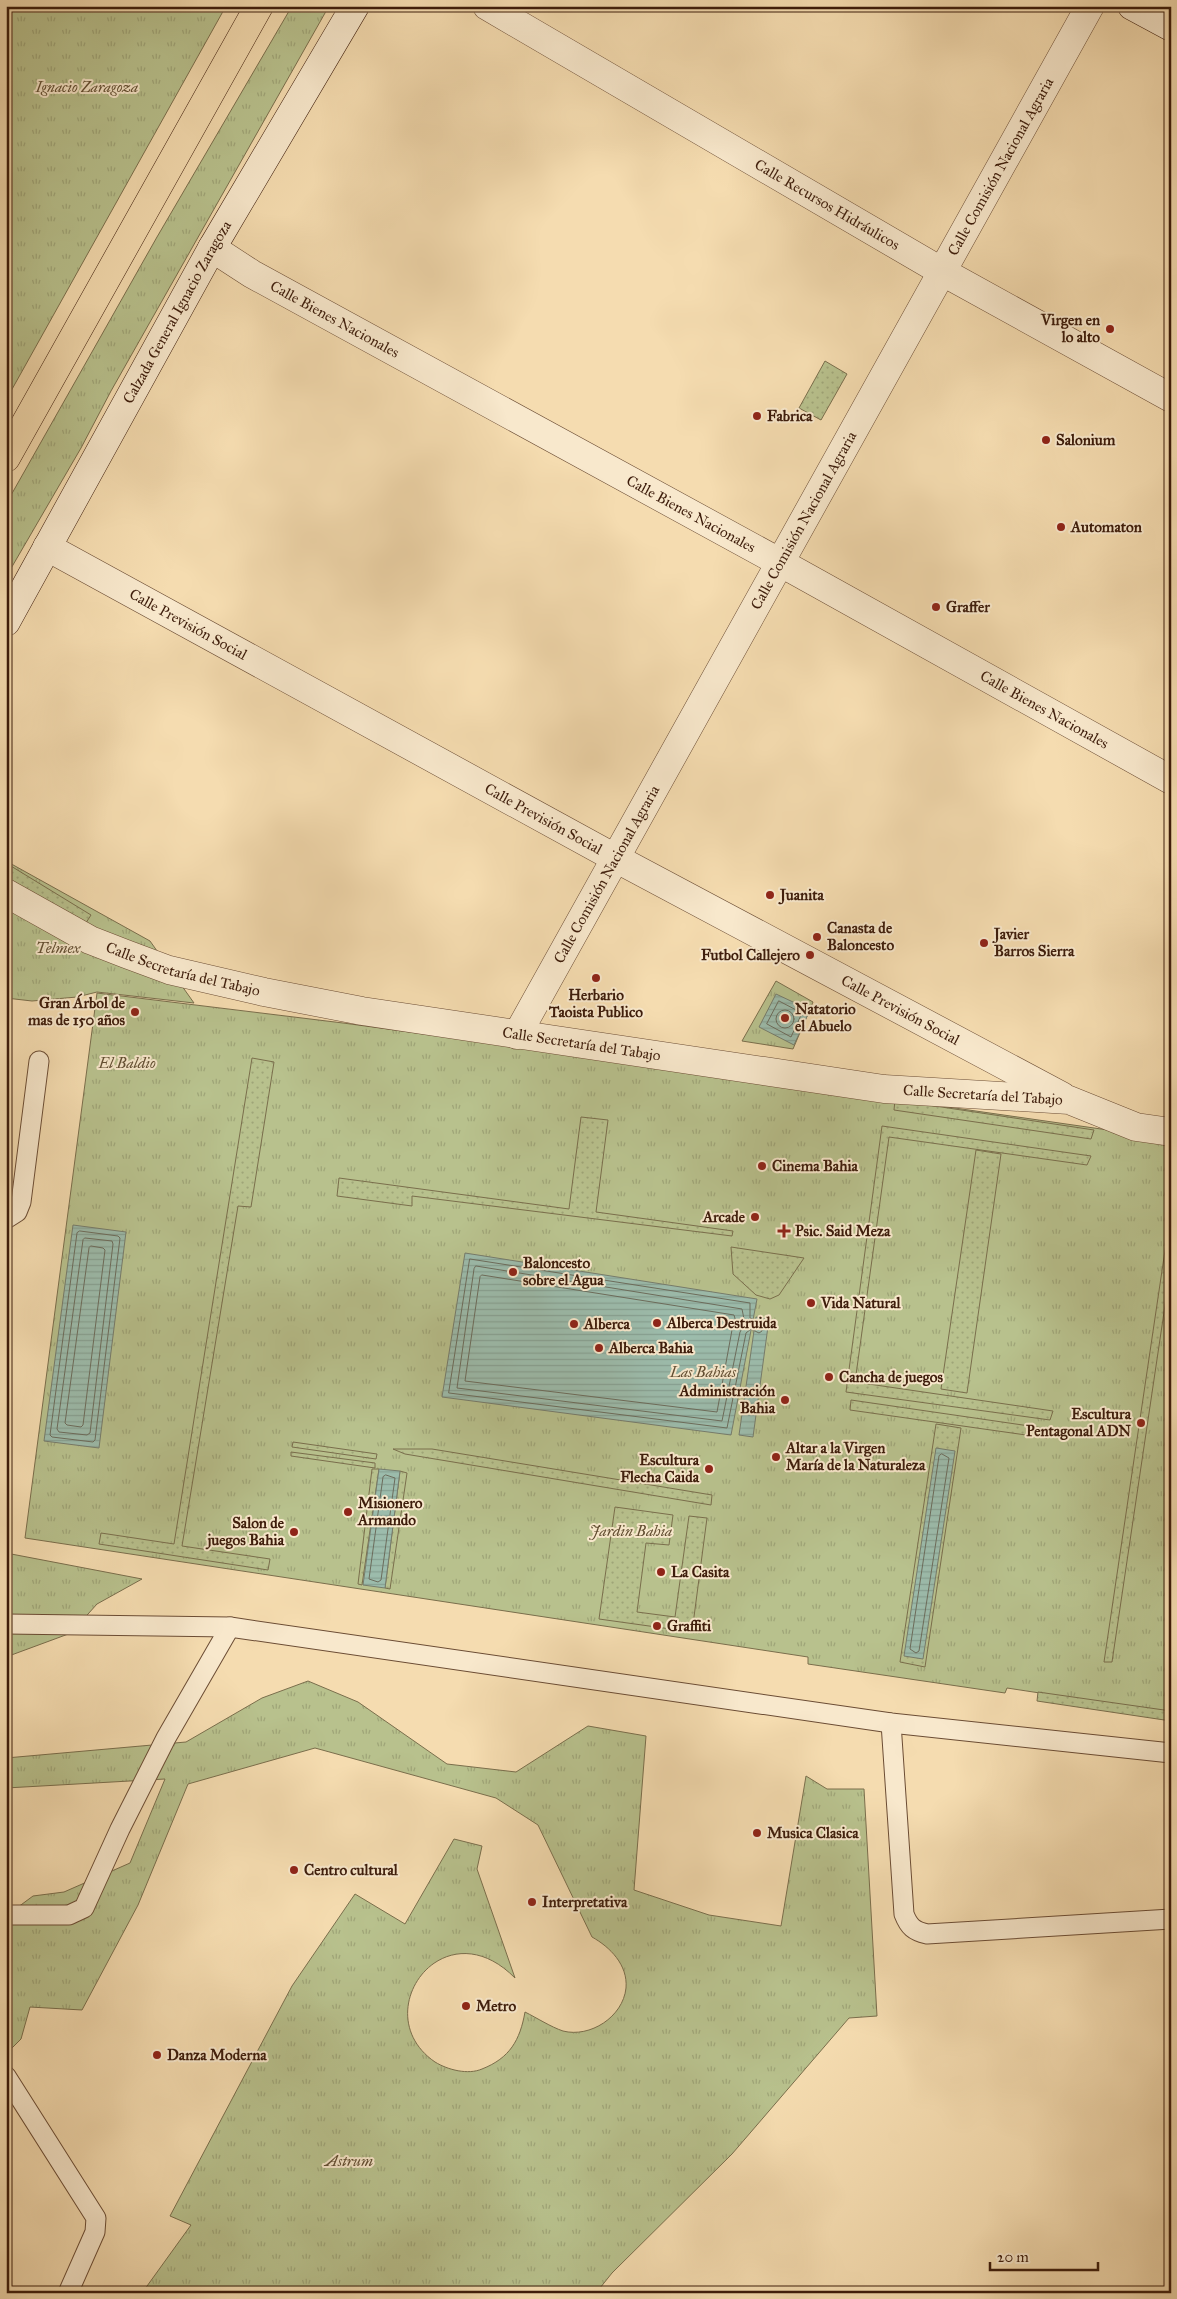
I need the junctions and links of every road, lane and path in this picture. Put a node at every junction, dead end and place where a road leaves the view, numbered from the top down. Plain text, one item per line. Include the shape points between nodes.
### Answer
1 (259, 6) edge
2 (355, 6) edge
3 (487, 6) edge
4 (1090, 6) edge
5 (1132, 6) edge
6 (1171, 27) edge
7 (212, 248) junction
8 (941, 271) junction
9 (1171, 398) edge
10 (16, 423) edge
11 (6, 458) edge
12 (47, 547) junction
13 (781, 563) junction
14 (6, 622) edge
15 (1171, 780) edge
16 (617, 859) junction
17 (6, 893) edge
18 (517, 1035) junction
19 (40, 1061) dead end
20 (1069, 1100) junction
21 (1171, 1132) edge
22 (6, 1219) edge
23 (6, 1624) edge
24 (230, 1627) junction
25 (891, 1723) junction
26 (1171, 1753) edge
27 (6, 1915) edge
28 (1171, 1919) edge
29 (7, 2080) edge
30 (68, 2293) edge

1 - 10 main road
2 - 7 street, Calzada General Ignacio Zaragoza
3 - 8 street, Calle Recursos Hidráulicos
4 - 8 street, Calle Comisión Nacional Agraria
5 - 6 street
7 - 12 street, Calzada General Ignacio Zaragoza
7 - 13 street, Calle Bienes Nacionales via 252,274
8 - 9 street, Calle Recursos Hidráulicos
8 - 13 street, Calle Comisión Nacional Agraria
10 - 11 main road
12 - 14 street, Calzada General Ignacio Zaragoza
12 - 16 street, Calle Previsión Social
13 - 15 street, Calle Bienes Nacionales
13 - 16 street, Calle Comisión Nacional Agraria
16 - 18 street, Calle Comisión Nacional Agraria
16 - 20 street, Calle Previsión Social
17 - 18 street, Calle Secretaría del Tabajo via 90,940 169,970 362,1011
18 - 20 street, Calle Secretaría del Tabajo via 884,1089
19 - 22 lane via 21,1202 17,1212
20 - 21 street, Calle Secretaría del Tabajo via 1136,1127
23 - 24 lane
24 - 25 lane
24 - 27 lane via 166,1738 84,1908 69,1915
25 - 26 lane
25 - 28 lane via 904,1914 908,1925 916,1932 927,1934
29 - 30 lane via 96,2218 95,2232

